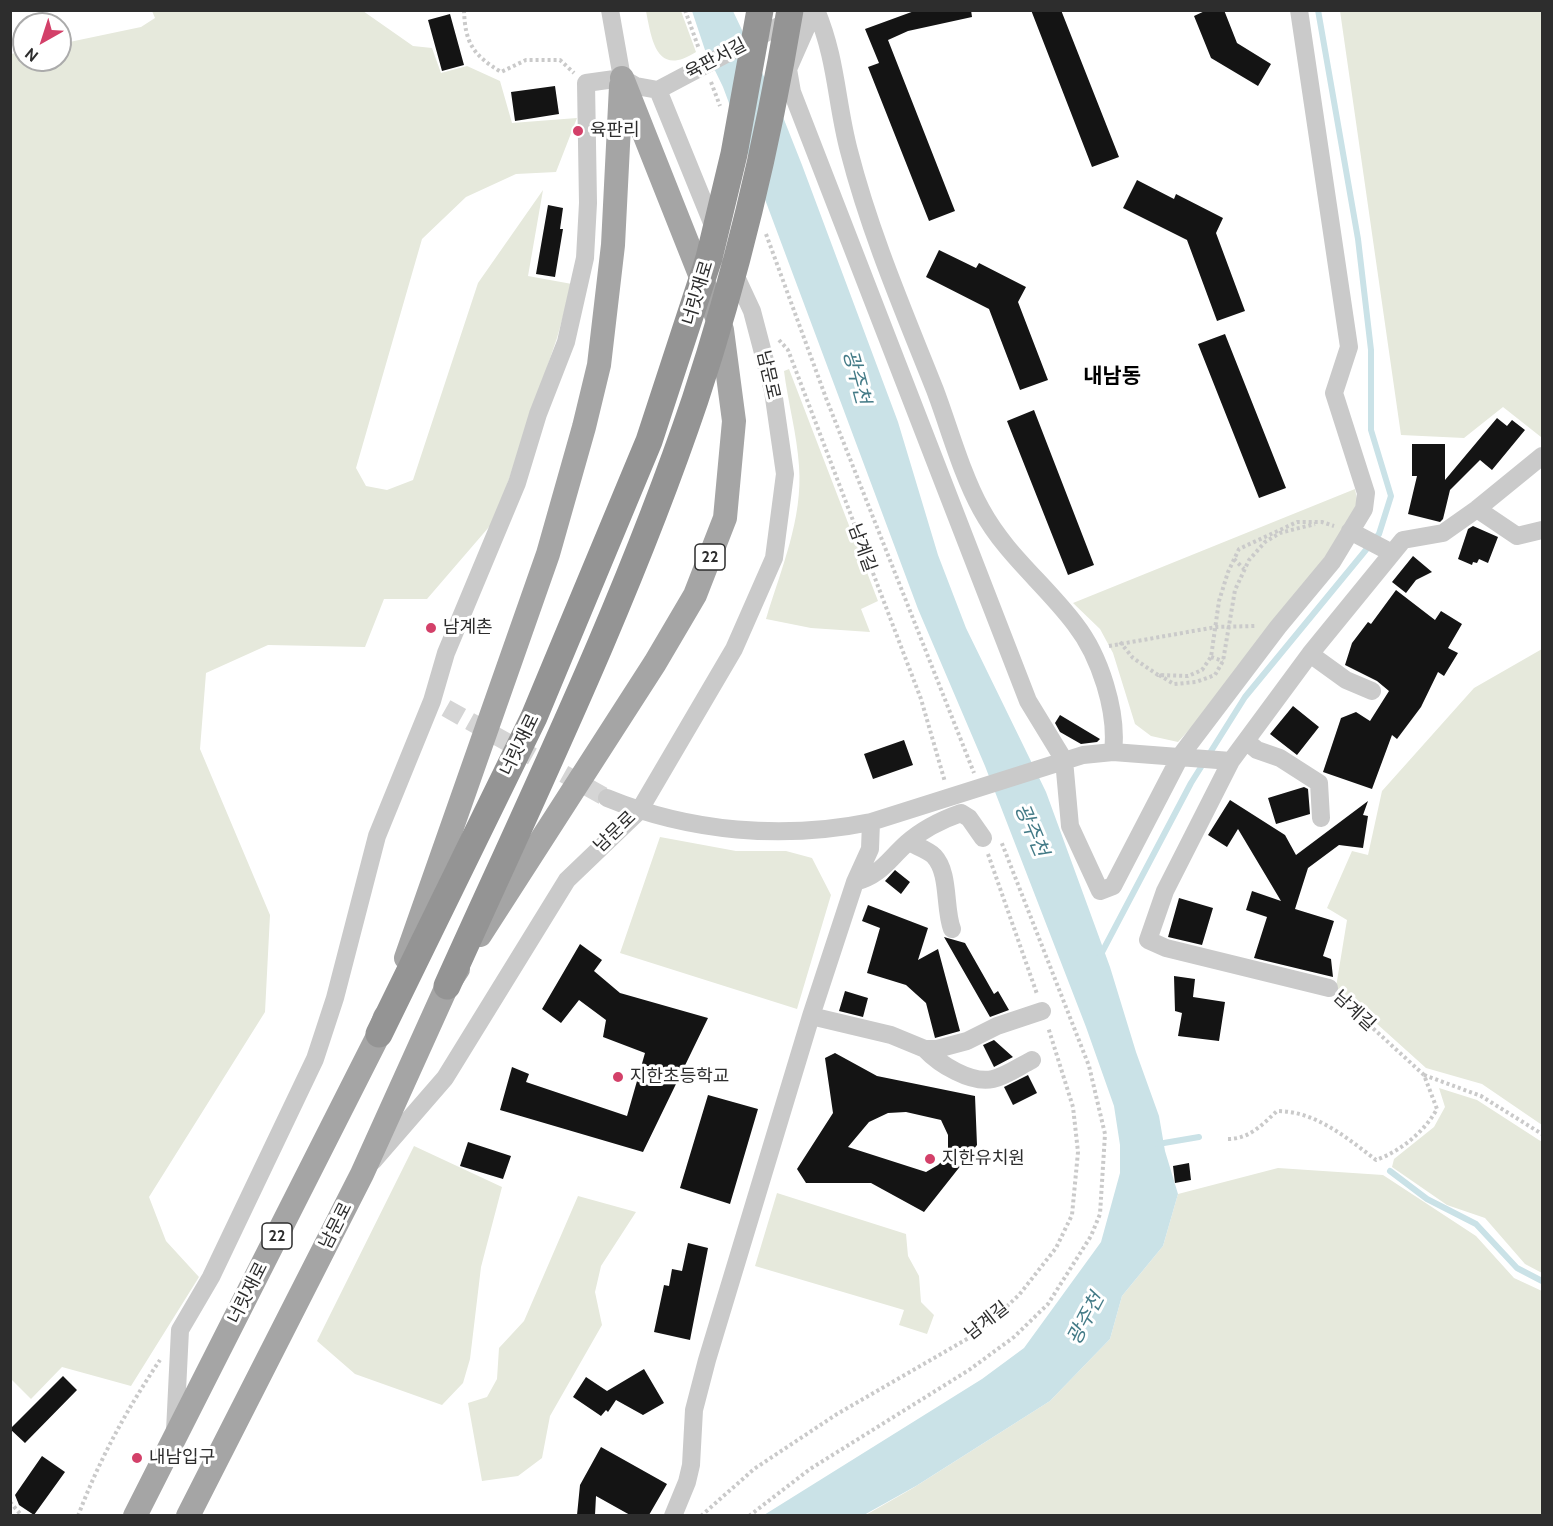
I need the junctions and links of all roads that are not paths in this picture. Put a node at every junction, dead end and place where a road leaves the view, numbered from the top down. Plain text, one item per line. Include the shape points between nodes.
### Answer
1 (610, 10) edge
2 (790, 10) edge
3 (809, 10) edge
4 (815, 10) edge
5 (1299, 10) edge
6 (760, 23) edge
7 (622, 78) junction
8 (658, 90) junction
9 (1542, 456) edge
10 (1477, 509) junction
11 (1542, 530) edge
12 (1352, 532) junction
13 (1386, 550) junction
14 (1310, 654) junction
15 (1372, 691) dead end
16 (1246, 741) junction
17 (1113, 752) junction
18 (1187, 756) junction
19 (1226, 761) junction
20 (1059, 762) junction
21 (607, 798) tunnel mouth
22 (639, 811) junction
23 (1321, 818) dead end
24 (871, 822) junction
25 (983, 838) road end
26 (909, 842) junction
27 (855, 882) junction
28 (952, 929) dead end
29 (447, 986) junction
30 (1329, 988) road end
31 (1042, 1011) road end
32 (811, 1016) junction
33 (380, 1034) junction
34 (925, 1049) junction
35 (1032, 1060) dead end
36 (362, 1174) junction
37 (174, 1439) junction
38 (135, 1515) edge
39 (188, 1515) edge
40 (673, 1515) edge

1 - 7 street
2 - 29 highway, 너릿재로 / 22 via 753,195 695,399 609,624
3 - 6 street, 육판서길
4 - 17 street via 832,55 849,151 889,272 980,507 1006,549 1076,624 1092,651 1112,705
4 - 20 street via 788,69 792,92 1028,701
5 - 12 street via 1349,347 1334,393 1366,493 1364,509
6 - 8 street, 육판서길
6 - 33 highway, 너릿재로 / 22 via 709,258 649,441 534,717
7 - 8 street via 636,86
7 - 29 main road, 22 via 722,330 734,421 725,518 695,595 656,663
7 - 33 main road, 22 via 614,245 599,365 584,427 541,576
7 - 37 street via 586,83 585,258 566,342 517,483 446,653 439,705 377,836 315,1059 211,1277 180,1330
8 - 22 street, 남문로 via 698,195 752,311 773,391 785,474 774,558 734,649
9 - 10 street, 남계길
10 - 11 street via 1517,536
10 - 13 street, 남계길 via 1443,532 1403,540
12 - 13 street
12 - 18 street via 1278,627
13 - 14 street, 남계길
14 - 15 street via 1346,680
14 - 16 street, 남계길
16 - 19 street, 남계길
16 - 23 street via 1319,783
17 - 18 street
17 - 20 street
18 - 19 street
18 - 20 street via 1113,886 1100,891 1070,826
19 - 30 street, 남계길 via 1165,891 1148,940 1166,948
20 - 24 street
21 - 22 street
22 - 24 street via 731,830
22 - 36 street, 남문로 via 567,879 445,1078
24 - 27 street via 870,849
25 - 26 street via 961,813 936,822
26 - 27 street via 873,878
26 - 28 street via 933,855 942,872 946,915
27 - 32 street
29 - 36 main road, 너릿재로 / 22
31 - 34 street via 950,1047
32 - 34 street via 891,1035
32 - 40 street via 706,1360 694,1410 692,1465
33 - 37 main road, 너릿재로 / 22
34 - 35 street via 938,1063 960,1073 992,1079
36 - 39 main road, 남문로 / 22
37 - 38 main road, 22

